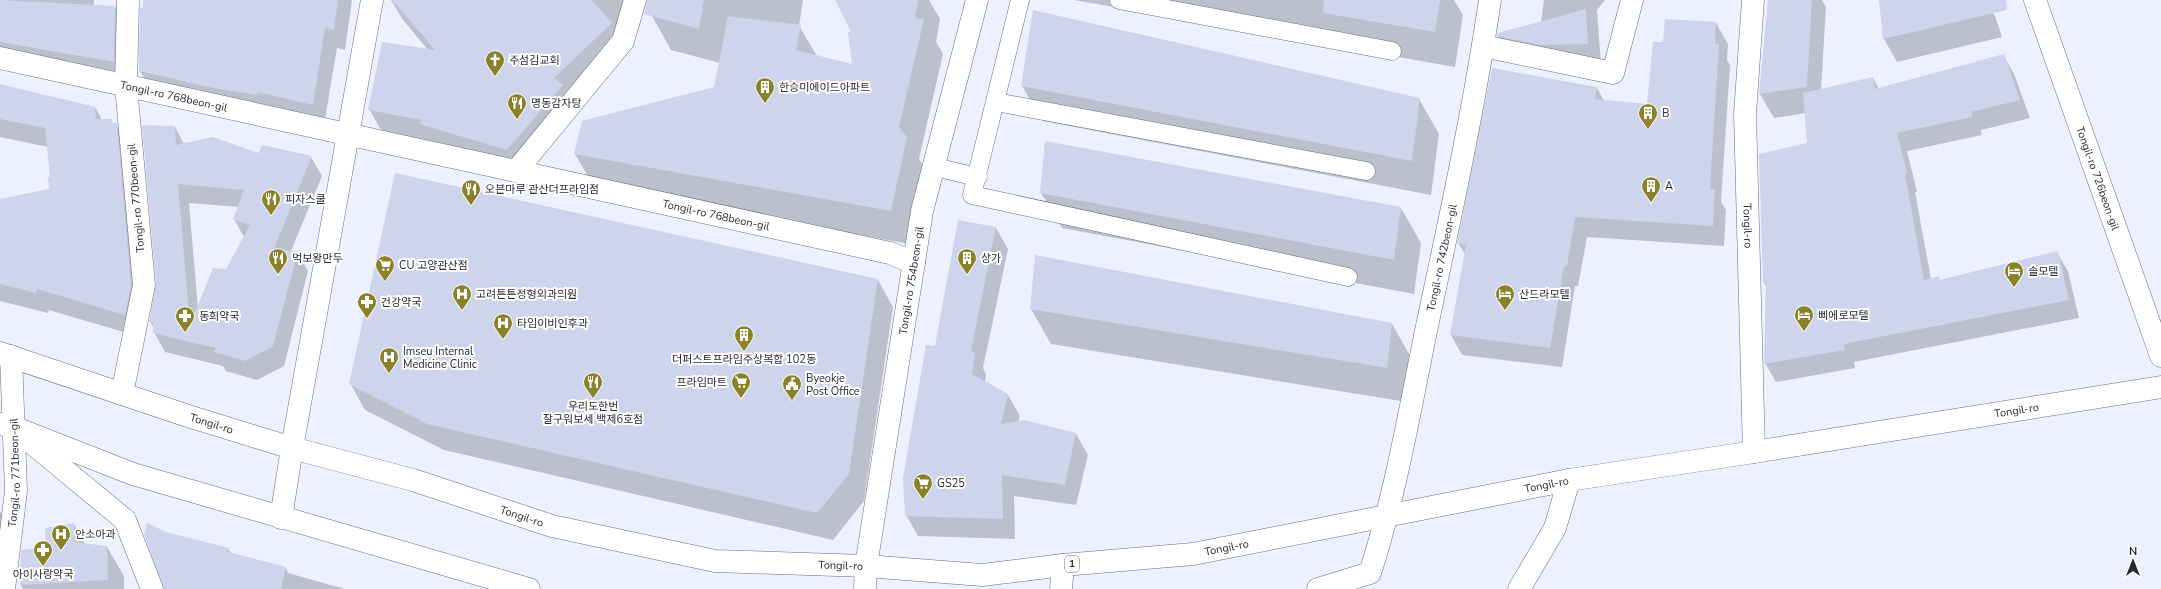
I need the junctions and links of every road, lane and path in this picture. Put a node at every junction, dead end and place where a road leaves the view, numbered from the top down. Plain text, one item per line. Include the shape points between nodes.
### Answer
1 (128, 0) edge
2 (372, 0) edge
3 (636, 0) edge
4 (977, 0) edge
5 (1020, 0) edge
6 (1118, 0) edge
7 (1490, 0) edge
8 (1632, 0) edge
9 (1753, 0) edge
10 (2035, 0) edge
11 (1483, 46) junction
12 (1392, 51) dead end
13 (0, 58) edge
14 (126, 86) junction
15 (996, 102) junction
16 (348, 135) junction
17 (934, 167) junction
18 (516, 171) junction
19 (1366, 171) dead end
20 (978, 177) junction
21 (914, 263) junction
22 (1348, 277) dead end
23 (5, 354) edge
24 (2161, 356) edge
25 (2161, 387) edge
26 (122, 394) junction
27 (7, 426) edge
28 (292, 448) junction
29 (1754, 452) junction
30 (1569, 480) junction
31 (1388, 515) junction
32 (281, 518) junction
33 (1063, 565) junction
34 (866, 566) junction
35 (4, 589) edge
36 (152, 589) edge
37 (529, 589) edge
38 (865, 589) edge
39 (1061, 589) edge
40 (1318, 589) edge
41 (1519, 589) edge

1 - 14 street, Tongil-ro 770beon-gil
2 - 16 street
3 - 18 street via 623,40
4 - 17 street, Tongil-ro 754beon-gil
5 - 15 lane
6 - 12 lane
7 - 11 street, Tongil-ro 742beon-gil
8 - 11 street via 1613,73
9 - 29 street, Tongil-ro via 1745,114
10 - 24 street, Tongil-ro 726beon-gil
11 - 31 street, Tongil-ro 742beon-gil
13 - 14 street, Tongil-ro 768beon-gil
14 - 16 street, Tongil-ro 768beon-gil
14 - 26 street, Tongil-ro 770beon-gil via 144,285
15 - 19 lane
15 - 20 lane
16 - 18 street, Tongil-ro 768beon-gil
16 - 28 street
17 - 20 lane
17 - 21 street, Tongil-ro 754beon-gil via 922,211
18 - 21 street, Tongil-ro 768beon-gil via 890,253
20 - 22 lane via 972,194
21 - 34 street, Tongil-ro 754beon-gil
23 - 26 street, Tongil-ro / 1
23 - 27 street, Tongil-ro 771beon-gil
25 - 29 street, Tongil-ro / 1
26 - 28 street, Tongil-ro / 1
27 - 32 street via 133,474
27 - 35 street, Tongil-ro 771beon-gil via 16,491
27 - 36 street via 125,520
28 - 32 street
28 - 34 street, Tongil-ro / 1 via 413,480 552,526 715,562
29 - 30 street, Tongil-ro / 1
30 - 31 street, Tongil-ro / 1
30 - 41 street via 1555,528
31 - 33 street, Tongil-ro / 1 via 1194,554
31 - 40 street via 1370,573
32 - 37 street
33 - 34 street, Tongil-ro / 1 via 982,575
33 - 39 street
34 - 38 street, Tongil-ro 754beon-gil

